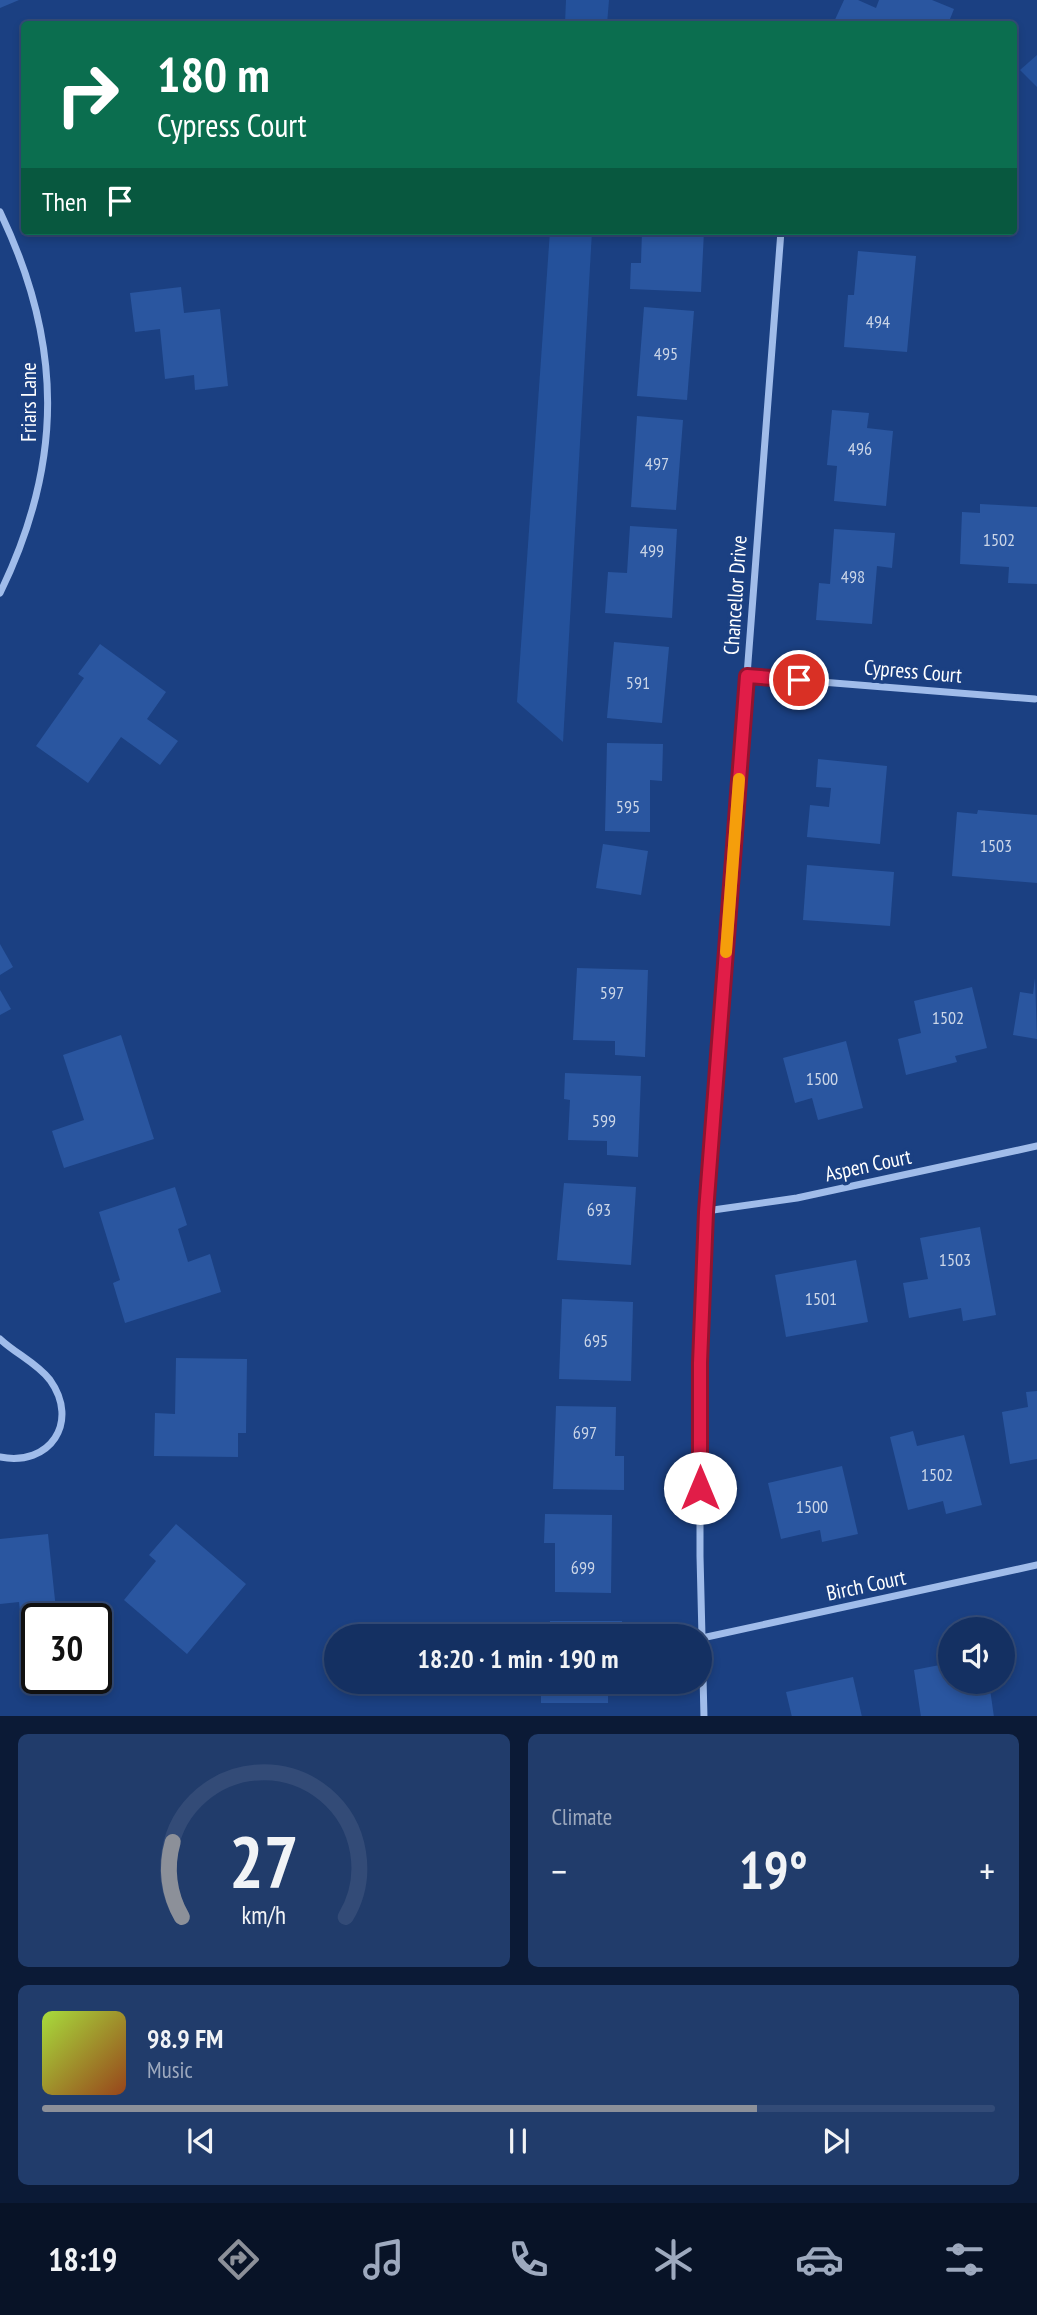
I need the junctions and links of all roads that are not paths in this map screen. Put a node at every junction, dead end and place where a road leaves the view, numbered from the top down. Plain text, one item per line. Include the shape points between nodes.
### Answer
1 (0, 212) edge
2 (781, 235) edge
3 (0, 593) edge
4 (747, 676) junction
5 (1035, 699) dead end
6 (1037, 1146) edge
7 (706, 1212) junction
8 (0, 1339) edge
9 (0, 1457) edge
10 (1037, 1565) edge
11 (702, 1624) edge
12 (712, 1636) edge
13 (703, 1694) edge
14 (704, 1716) edge

1 - 3 street, Friars Lane via 33,296 49,401 37,497
2 - 4 street, Chancellor Drive
4 - 5 street, Cypress Court
4 - 7 street, Chancellor Drive
6 - 7 street, Aspen Court via 797,1198
7 - 11 street, Chancellor Drive via 700,1363
8 - 9 street via 48,1377 62,1412 60,1428 45,1450 31,1457
10 - 12 street, Birch Court
13 - 14 street, Chancellor Drive

